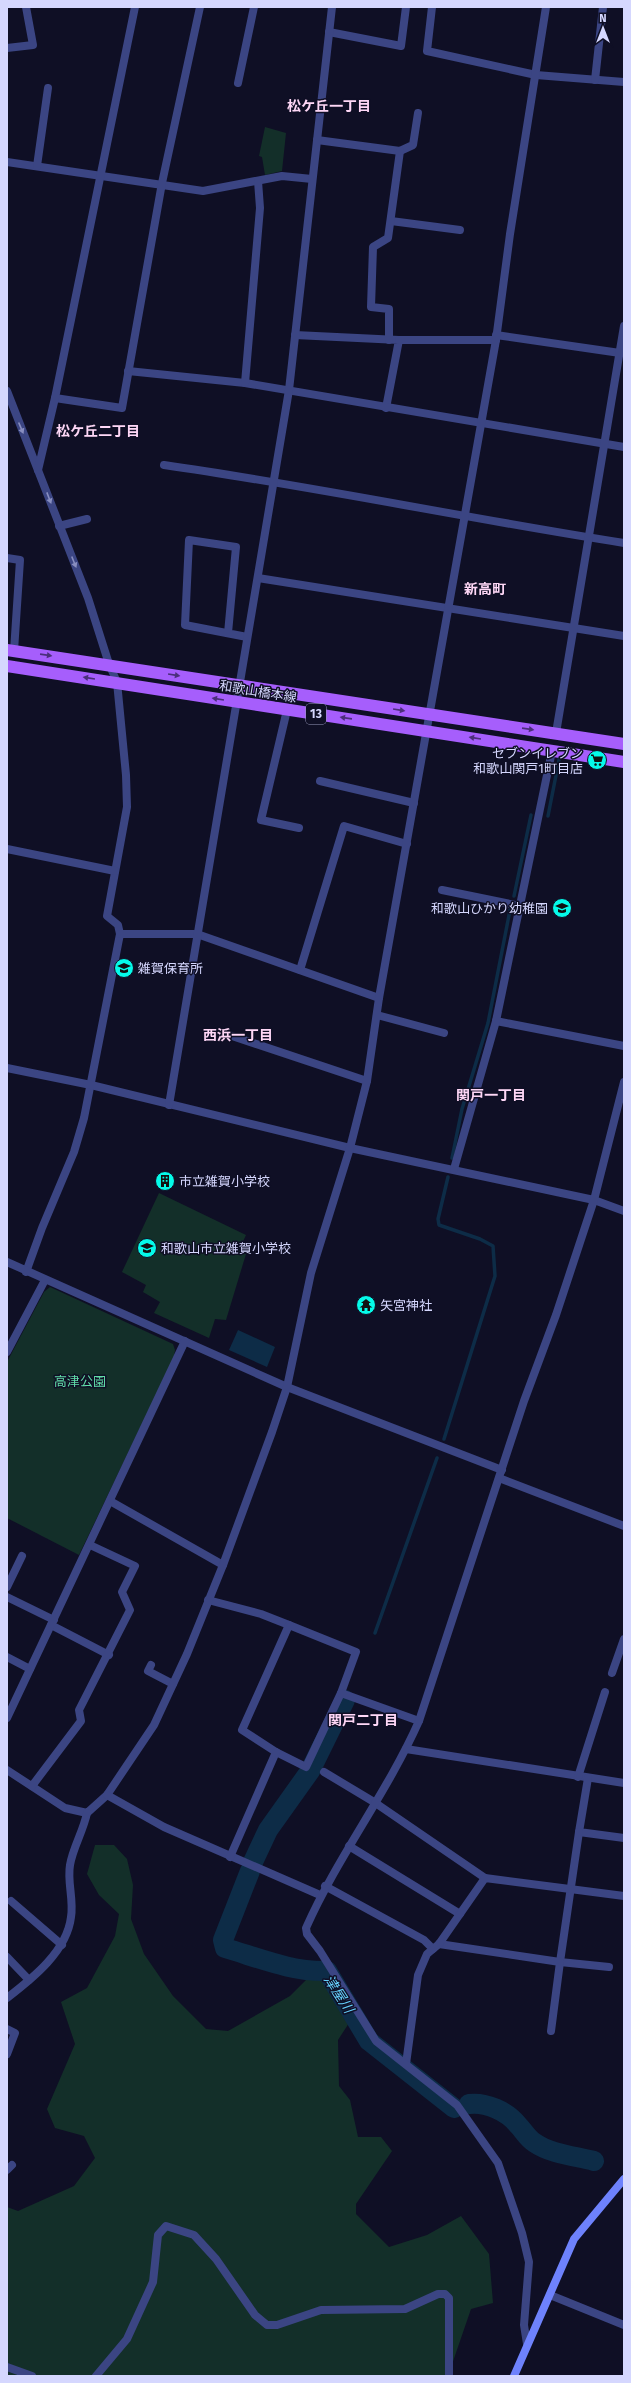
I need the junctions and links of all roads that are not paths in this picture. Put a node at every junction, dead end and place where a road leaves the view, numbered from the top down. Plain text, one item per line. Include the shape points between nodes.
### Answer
1 (26, 7) edge
2 (136, 7) edge
3 (200, 7) edge
4 (254, 7) edge
5 (332, 7) edge
6 (406, 7) edge
7 (432, 7) edge
8 (546, 7) edge
9 (603, 7) edge
10 (330, 32) junction
11 (7, 48) edge
12 (536, 75) junction
13 (595, 80) junction
14 (624, 82) edge
15 (238, 83) dead end
16 (48, 88) dead end
17 (418, 113) dead end
18 (317, 140) junction
19 (400, 151) junction
20 (7, 162) edge
21 (37, 166) junction
22 (100, 175) junction
23 (312, 179) junction
24 (258, 182) junction
25 (162, 184) junction
26 (391, 220) junction
27 (460, 230) dead end
28 (624, 331) edge
29 (295, 335) junction
30 (496, 338) junction
31 (389, 340) junction
32 (399, 340) junction
33 (620, 353) junction
34 (128, 371) junction
35 (245, 383) junction
36 (289, 390) junction
37 (7, 391) edge
38 (55, 398) junction
39 (386, 408) junction
40 (481, 424) junction
41 (604, 444) junction
42 (624, 447) edge
43 (164, 465) dead end
44 (38, 470) junction
45 (274, 481) junction
46 (465, 517) junction
47 (87, 519) dead end
48 (60, 526) junction
49 (589, 537) junction
50 (624, 543) edge
51 (7, 558) edge
52 (258, 578) junction
53 (448, 608) junction
54 (574, 628) junction
55 (228, 633) junction
56 (624, 636) edge
57 (248, 637) junction
58 (11, 650) edge
59 (109, 664) junction
60 (7, 666) edge
61 (117, 682) junction
62 (239, 685) junction
63 (236, 702) junction
64 (287, 710) junction
65 (430, 715) junction
66 (427, 730) junction
67 (556, 733) junction
68 (624, 744) edge
69 (552, 750) junction
70 (624, 762) edge
71 (320, 781) dead end
72 (414, 803) junction
73 (299, 828) dead end
74 (407, 844) junction
75 (7, 849) edge
76 (115, 871) junction
77 (442, 890) dead end
78 (520, 906) junction
79 (120, 934) junction
80 (197, 934) junction
81 (300, 970) junction
82 (380, 998) junction
83 (377, 1015) junction
84 (496, 1020) junction
85 (444, 1033) dead end
86 (229, 1035) dead end
87 (624, 1046) edge
88 (7, 1068) edge
89 (367, 1081) junction
90 (624, 1082) edge
91 (91, 1085) junction
92 (169, 1105) junction
93 (350, 1148) junction
94 (454, 1168) junction
95 (594, 1200) junction
96 (624, 1211) edge
97 (7, 1262) edge
98 (26, 1272) junction
99 (45, 1280) junction
100 (185, 1341) junction
101 (7, 1352) edge
102 (287, 1387) junction
103 (500, 1474) junction
104 (110, 1501) junction
105 (624, 1526) edge
106 (90, 1546) junction
107 (22, 1556) dead end
108 (223, 1565) junction
109 (7, 1587) edge
110 (7, 1596) edge
111 (208, 1600) junction
112 (52, 1623) junction
113 (289, 1625) junction
114 (624, 1640) edge
115 (109, 1655) junction
116 (7, 1657) edge
117 (151, 1665) dead end
118 (30, 1669) junction
119 (612, 1673) dead end
120 (173, 1684) junction
121 (604, 1692) dead end
122 (341, 1693) junction
123 (7, 1697) edge
124 (15, 1701) junction
125 (7, 1718) edge
126 (419, 1721) junction
127 (406, 1750) junction
128 (276, 1752) junction
129 (7, 1770) edge
130 (324, 1772) dead end
131 (578, 1777) junction
132 (588, 1778) junction
133 (624, 1783) edge
134 (32, 1786) junction
135 (107, 1795) junction
136 (374, 1802) junction
137 (87, 1813) junction
138 (579, 1832) junction
139 (624, 1838) edge
140 (349, 1846) junction
141 (230, 1857) junction
142 (486, 1878) junction
143 (325, 1886) junction
144 (571, 1889) junction
145 (320, 1896) junction
146 (624, 1896) edge
147 (11, 1901) dead end
148 (460, 1914) junction
149 (62, 1945) junction
150 (436, 1946) junction
151 (7, 1957) edge
152 (560, 1962) junction
153 (610, 1967) dead end
154 (29, 1980) junction
155 (7, 1998) edge
156 (7, 2029) edge
157 (551, 2031) dead end
158 (7, 2054) edge
159 (406, 2064) junction
160 (624, 2179) edge
161 (550, 2295) junction
162 (624, 2325) edge
163 (527, 2344) junction
164 (7, 2367) edge
165 (32, 2376) edge
166 (96, 2376) edge
167 (449, 2376) edge
168 (514, 2376) edge

1 - 11 street via 33,45
2 - 22 street
3 - 25 street
4 - 15 street
5 - 10 street
6 - 10 street via 401,46
7 - 12 street via 427,51
8 - 12 street
9 - 13 street
10 - 18 street
12 - 13 street
12 - 30 street
13 - 14 street
16 - 21 street
17 - 19 street via 413,145
18 - 19 street
18 - 23 street
19 - 26 street
20 - 21 street
21 - 22 street
22 - 25 street
22 - 38 street
23 - 24 street via 282,176
23 - 29 street
24 - 25 street via 203,191
24 - 35 street via 260,208
25 - 34 street
26 - 27 street
26 - 31 street via 388,238 372,247 371,307 389,308
28 - 33 street
29 - 31 street
29 - 36 street
30 - 32 street
30 - 33 street
30 - 40 street
31 - 32 street
32 - 39 street
33 - 41 street
34 - 35 street
34 - 38 street via 122,408
35 - 36 street
36 - 39 street
36 - 45 street
37 -> 44 street
38 - 44 street
39 - 40 street
40 - 41 street
40 - 46 street
41 - 42 street
41 - 49 street
43 - 45 street
44 -> 48 street
45 - 46 street
45 - 52 street
46 - 49 street
46 - 53 street
47 - 48 street
48 -> 59 street via 88,598
49 - 50 street
49 - 54 street
51 - 58 street via 20,560
52 - 53 street
52 - 57 street
53 - 54 street
53 - 65 street
54 - 56 street
54 - 67 street
55 - 55 street via 185,626 189,540 236,547
55 - 57 street
57 - 62 street
58 -> 59 main road, 和歌山橋本線 / 13
59 - 61 street
59 -> 62 main road, 和歌山橋本線 / 13
61 -> 60 main road, 和歌山橋本線 / 13
63 -> 61 main road, 和歌山橋本線 / 13
61 - 76 street via 127,807
62 - 63 street
62 -> 65 main road, 和歌山橋本線 / 13
63 - 64 main road, 和歌山橋本線 / 13
63 - 80 street
66 -> 64 main road, 和歌山橋本線 / 13
64 - 73 street via 261,820
65 - 66 street
65 -> 67 main road, 和歌山橋本線 / 13
69 -> 66 main road, 和歌山橋本線 / 13
66 - 72 street
67 - 68 main road, 和歌山橋本線 / 13
69 - 70 main road, 和歌山橋本線 / 13
69 - 78 street
71 - 72 street
72 - 74 street
74 - 81 street via 344,826
74 - 82 street
75 - 76 street
76 - 79 street via 107,916 118,925
77 - 78 street
78 - 84 street
79 - 80 street
79 - 91 street
80 - 81 street
80 - 92 street
81 - 82 street
82 - 83 street
83 - 85 street
83 - 89 street
84 - 87 street
84 - 94 street
86 - 89 street
88 - 91 street
89 - 93 street
90 - 95 street
91 - 92 street
91 - 98 street via 74,1152
92 - 93 street
93 - 94 street
93 - 102 street via 311,1273
94 - 95 street
95 - 96 street
95 - 103 street
97 - 98 street
98 - 99 street
99 - 100 street
99 - 101 street
100 - 102 street
100 - 104 street
102 - 103 street
102 - 108 street
103 - 105 street
103 - 126 street
104 - 106 street
104 - 108 street
106 - 112 street
106 - 115 street via 135,1566 122,1592 130,1610
107 - 109 street
108 - 111 street
110 - 112 street
111 - 113 street via 261,1614
111 - 120 street
112 - 115 street
112 - 118 street
113 - 122 street via 356,1652
113 - 128 street via 242,1730
114 - 119 street
115 - 134 street via 79,1710 81,1721
116 - 118 street
117 - 120 street via 148,1671
118 - 124 street
120 - 135 street via 154,1725
121 - 131 street
122 - 126 street
122 - 128 street via 306,1767
123 - 124 street
124 - 125 street
126 - 127 street
127 - 131 street
127 - 136 street
128 - 141 street
129 - 134 street
130 - 136 street
131 - 132 street
132 - 133 street
132 - 138 street
134 - 137 street via 65,1808
135 - 137 street
135 - 141 street via 164,1827
136 - 140 street
136 - 142 street
137 - 149 street via 81,1836 72,1852 72,1916
138 - 139 street
138 - 144 street
140 - 143 street
140 - 148 street
141 - 145 street
142 - 144 street
142 - 148 street
143 - 145 street
143 - 150 street
144 - 146 street
144 - 152 street
145 - 159 street via 306,1928 307,1934 376,2041
147 - 149 street
148 - 150 street
149 - 154 street
150 - 152 street
150 - 159 street via 427,1954 418,1975
151 - 154 street
152 - 153 street
152 - 157 street
154 - 155 street
156 - 158 street via 15,2033
159 - 163 street via 457,2105 498,2163 529,2262 524,2325
160 - 161 street via 574,2239
161 - 162 street
161 - 163 street
163 - 168 street
164 - 165 street
166 - 167 street via 127,2339 153,2282 158,2235 166,2226 194,2235 216,2259 255,2315 267,2325 277,2325 321,2310 405,2309 438,2294 445,2294 449,2298

